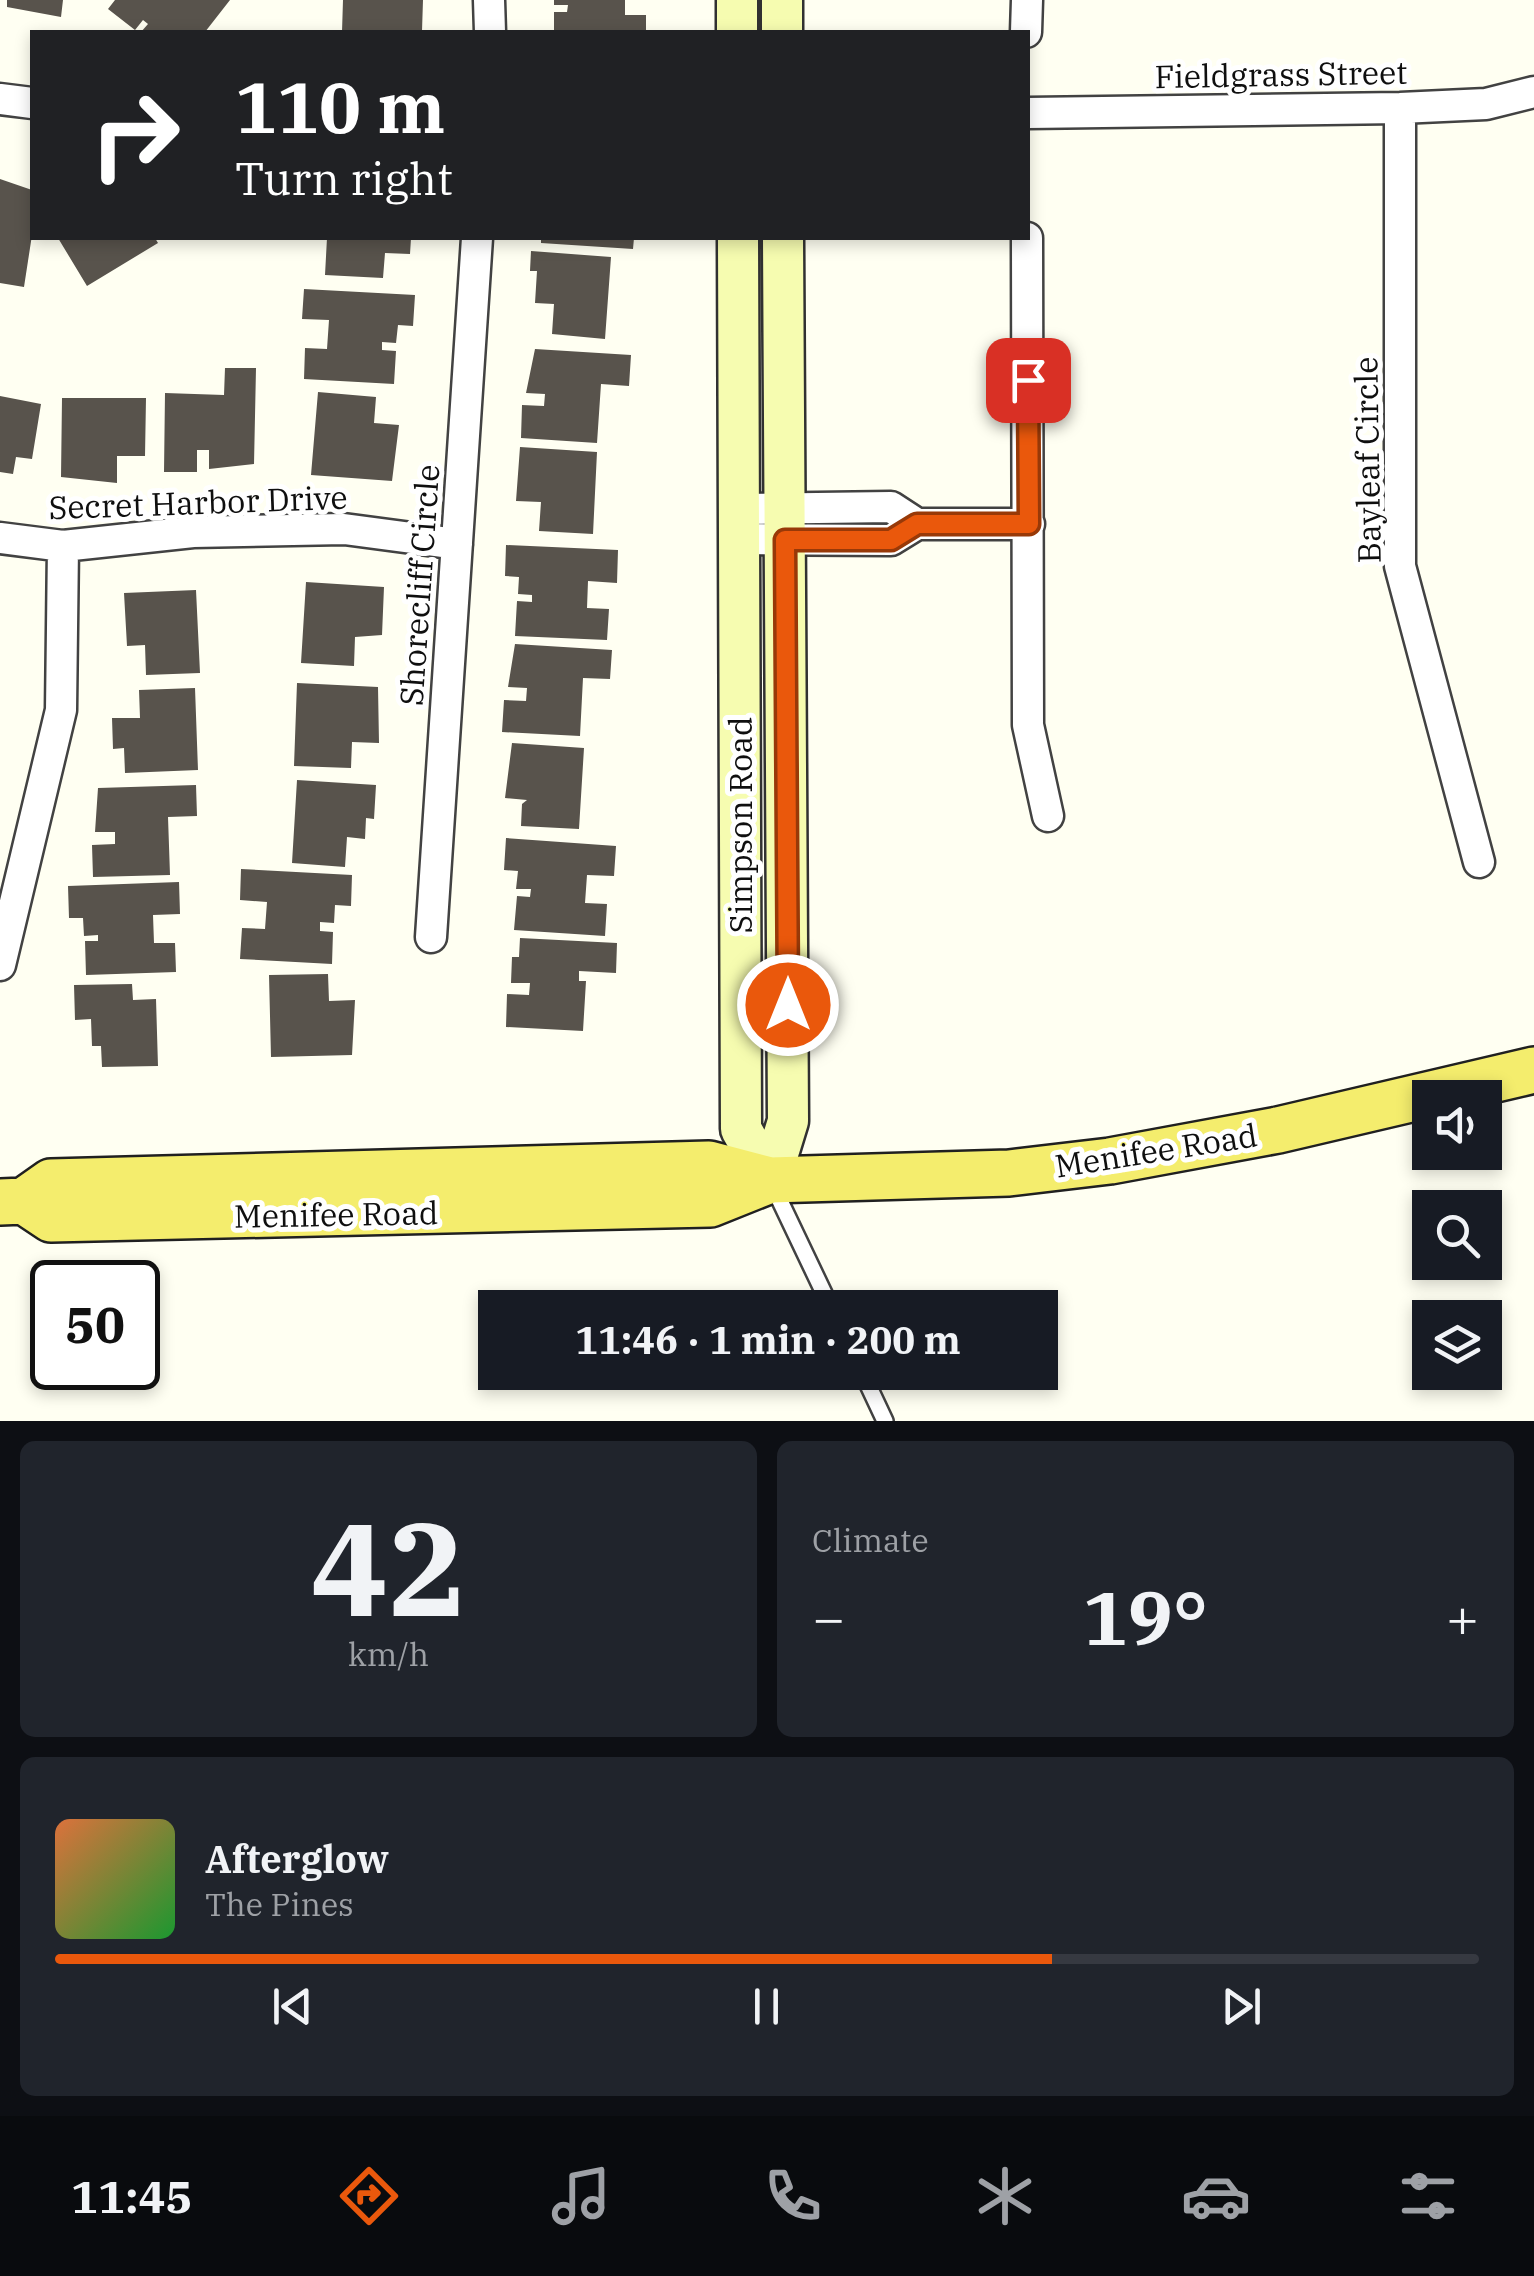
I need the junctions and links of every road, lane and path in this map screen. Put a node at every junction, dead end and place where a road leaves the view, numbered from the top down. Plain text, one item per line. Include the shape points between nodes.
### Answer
1 (489, 0) edge
2 (737, 0) edge
3 (782, 0) edge
4 (1027, 0) edge
5 (490, 30) edge
6 (737, 30) edge
7 (782, 30) edge
8 (1026, 30) edge
9 (1534, 92) edge
10 (0, 98) edge
11 (30, 102) edge
12 (1400, 108) junction
13 (1030, 113) edge
14 (477, 240) edge
15 (738, 240) edge
16 (783, 240) edge
17 (1027, 240) edge
18 (740, 524) junction
19 (785, 524) junction
20 (1029, 524) junction
21 (0, 538) edge
22 (457, 544) junction
23 (63, 546) junction
24 (1048, 816) dead end
25 (1479, 862) dead end
26 (430, 936) dead end
27 (0, 965) edge
28 (1534, 1070) edge
29 (770, 1180) junction
30 (12, 1201) edge
31 (823, 1290) edge
32 (870, 1390) edge
33 (885, 1421) edge

1 - 5 street
2 - 6 main road
3 - 7 main road
4 - 8 street
9 - 12 street, Fieldgrass Street via 1486,104
10 - 11 street
12 - 13 street, Fieldgrass Street
12 - 25 street, Bayleaf Circle via 1400,566
14 - 22 street, Shorecliff Circle
15 - 18 main road, Simpson Road
16 - 19 main road, Simpson Road
17 - 20 street
18 - 19 street
18 - 29 main road, Simpson Road via 741,1129
19 - 20 street via 891,540 917,524
19 - 29 main road, Simpson Road via 788,1122
20 - 24 street via 1028,725
21 - 23 street, Secret Harbor Drive
22 - 23 street, Secret Harbor Drive via 344,529 194,532
22 - 26 street, Shorecliff Circle
23 - 27 street via 61,710
28 - 29 main road, Menifee Road via 1371,1111 1110,1161 992,1174
29 - 30 main road, Menifee Road via 710,1164 111,1180 51,1182
29 - 31 lane
32 - 33 lane

